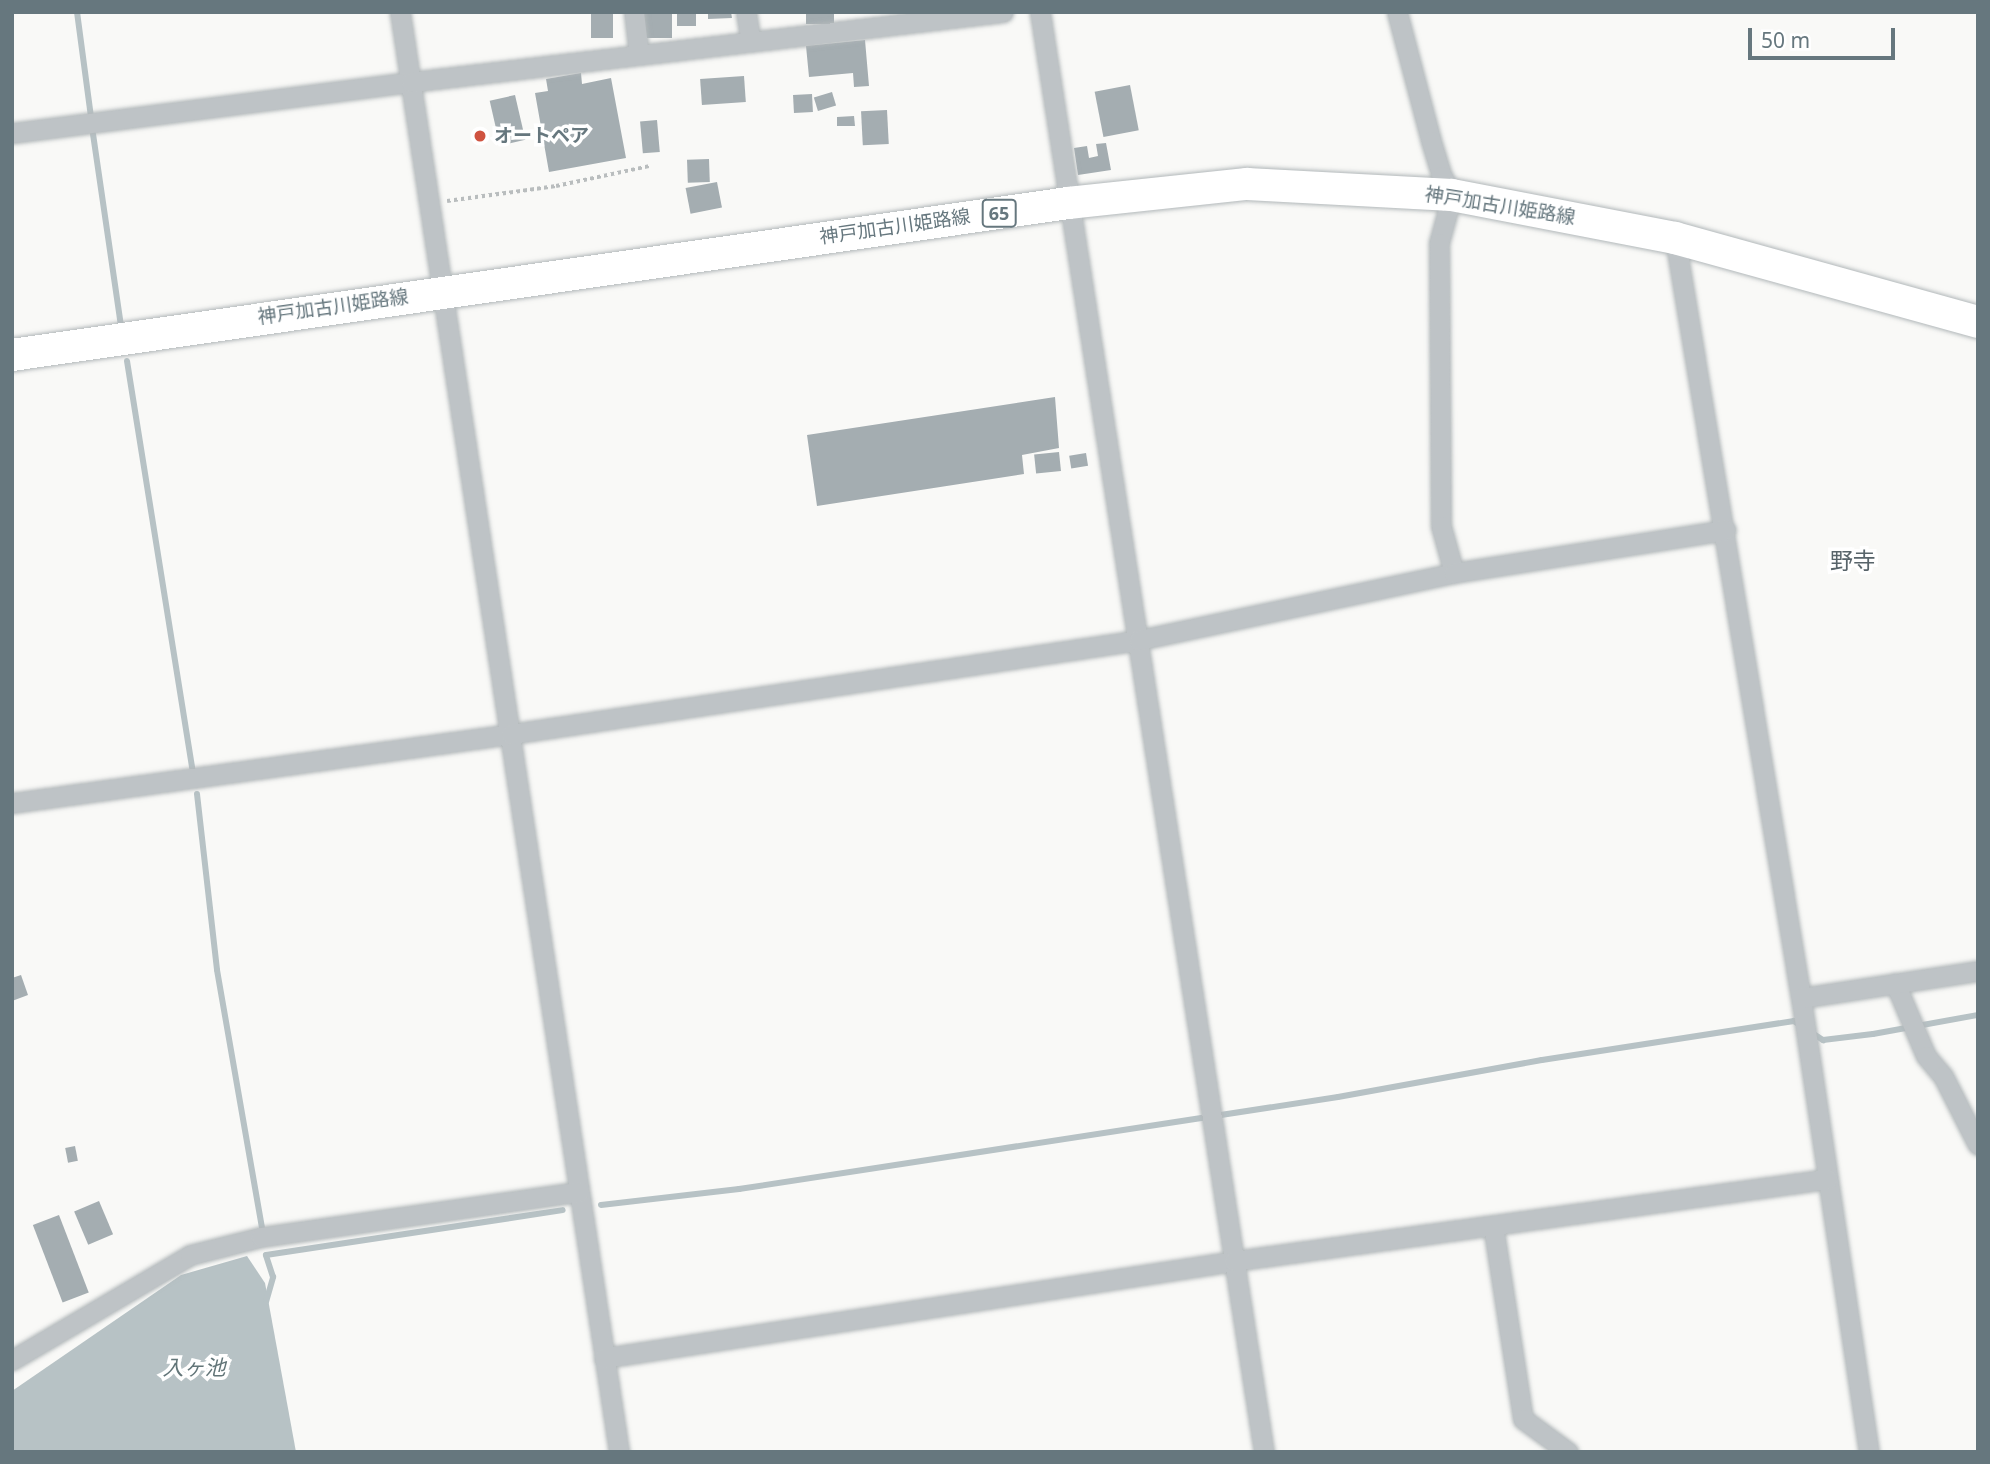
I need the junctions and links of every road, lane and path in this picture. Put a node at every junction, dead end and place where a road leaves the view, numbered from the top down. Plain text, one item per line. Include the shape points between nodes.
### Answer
1 (400, 12) edge
2 (634, 12) edge
3 (746, 12) edge
4 (1003, 12) edge
5 (1040, 12) edge
6 (1397, 12) edge
7 (751, 42) junction
8 (639, 55) junction
9 (411, 82) junction
10 (12, 133) edge
11 (649, 166) dead end
12 (1452, 195) junction
13 (1068, 203) junction
14 (431, 204) junction
15 (1675, 238) junction
16 (445, 291) junction
17 (1978, 322) edge
18 (12, 355) edge
19 (1726, 530) junction
20 (1454, 573) junction
21 (1139, 640) junction
22 (511, 734) junction
23 (12, 803) edge
24 (1978, 971) edge
25 (1895, 983) junction
26 (1801, 998) junction
27 (1978, 1145) edge
28 (1827, 1179) junction
29 (579, 1192) junction
30 (1493, 1225) junction
31 (1234, 1261) junction
32 (604, 1359) junction
33 (12, 1360) edge
34 (619, 1452) edge
35 (1264, 1452) edge
36 (1568, 1452) edge
37 (1869, 1452) edge

1 - 9 street
2 - 8 street
3 - 7 street
4 - 7 street
5 - 13 street
6 - 12 street via 1435,153
7 - 8 street
8 - 9 street
9 - 10 street
9 - 14 street
11 - 14 path via 556,186
12 - 13 main road, 神戸加古川姫路線 / 65 via 1247,184
12 - 15 main road, 神戸加古川姫路線 / 65
12 - 20 street via 1439,256 1441,526
13 - 16 main road, 神戸加古川姫路線 / 65
13 - 21 street
14 - 16 street
15 - 17 main road, 神戸加古川姫路線 / 65
15 - 19 street
16 - 18 main road, 神戸加古川姫路線 / 65
16 - 22 street
19 - 20 street
19 - 26 street
20 - 21 street
21 - 22 street
21 - 31 street
22 - 23 street
22 - 29 street
24 - 25 street
25 - 26 street
25 - 27 street via 1926,1056 1943,1076
26 - 28 street
28 - 30 street
28 - 37 street
29 - 32 street
29 - 33 street via 261,1237 190,1255
30 - 31 street
30 - 36 street via 1523,1419
31 - 32 street
31 - 35 street
32 - 34 street

